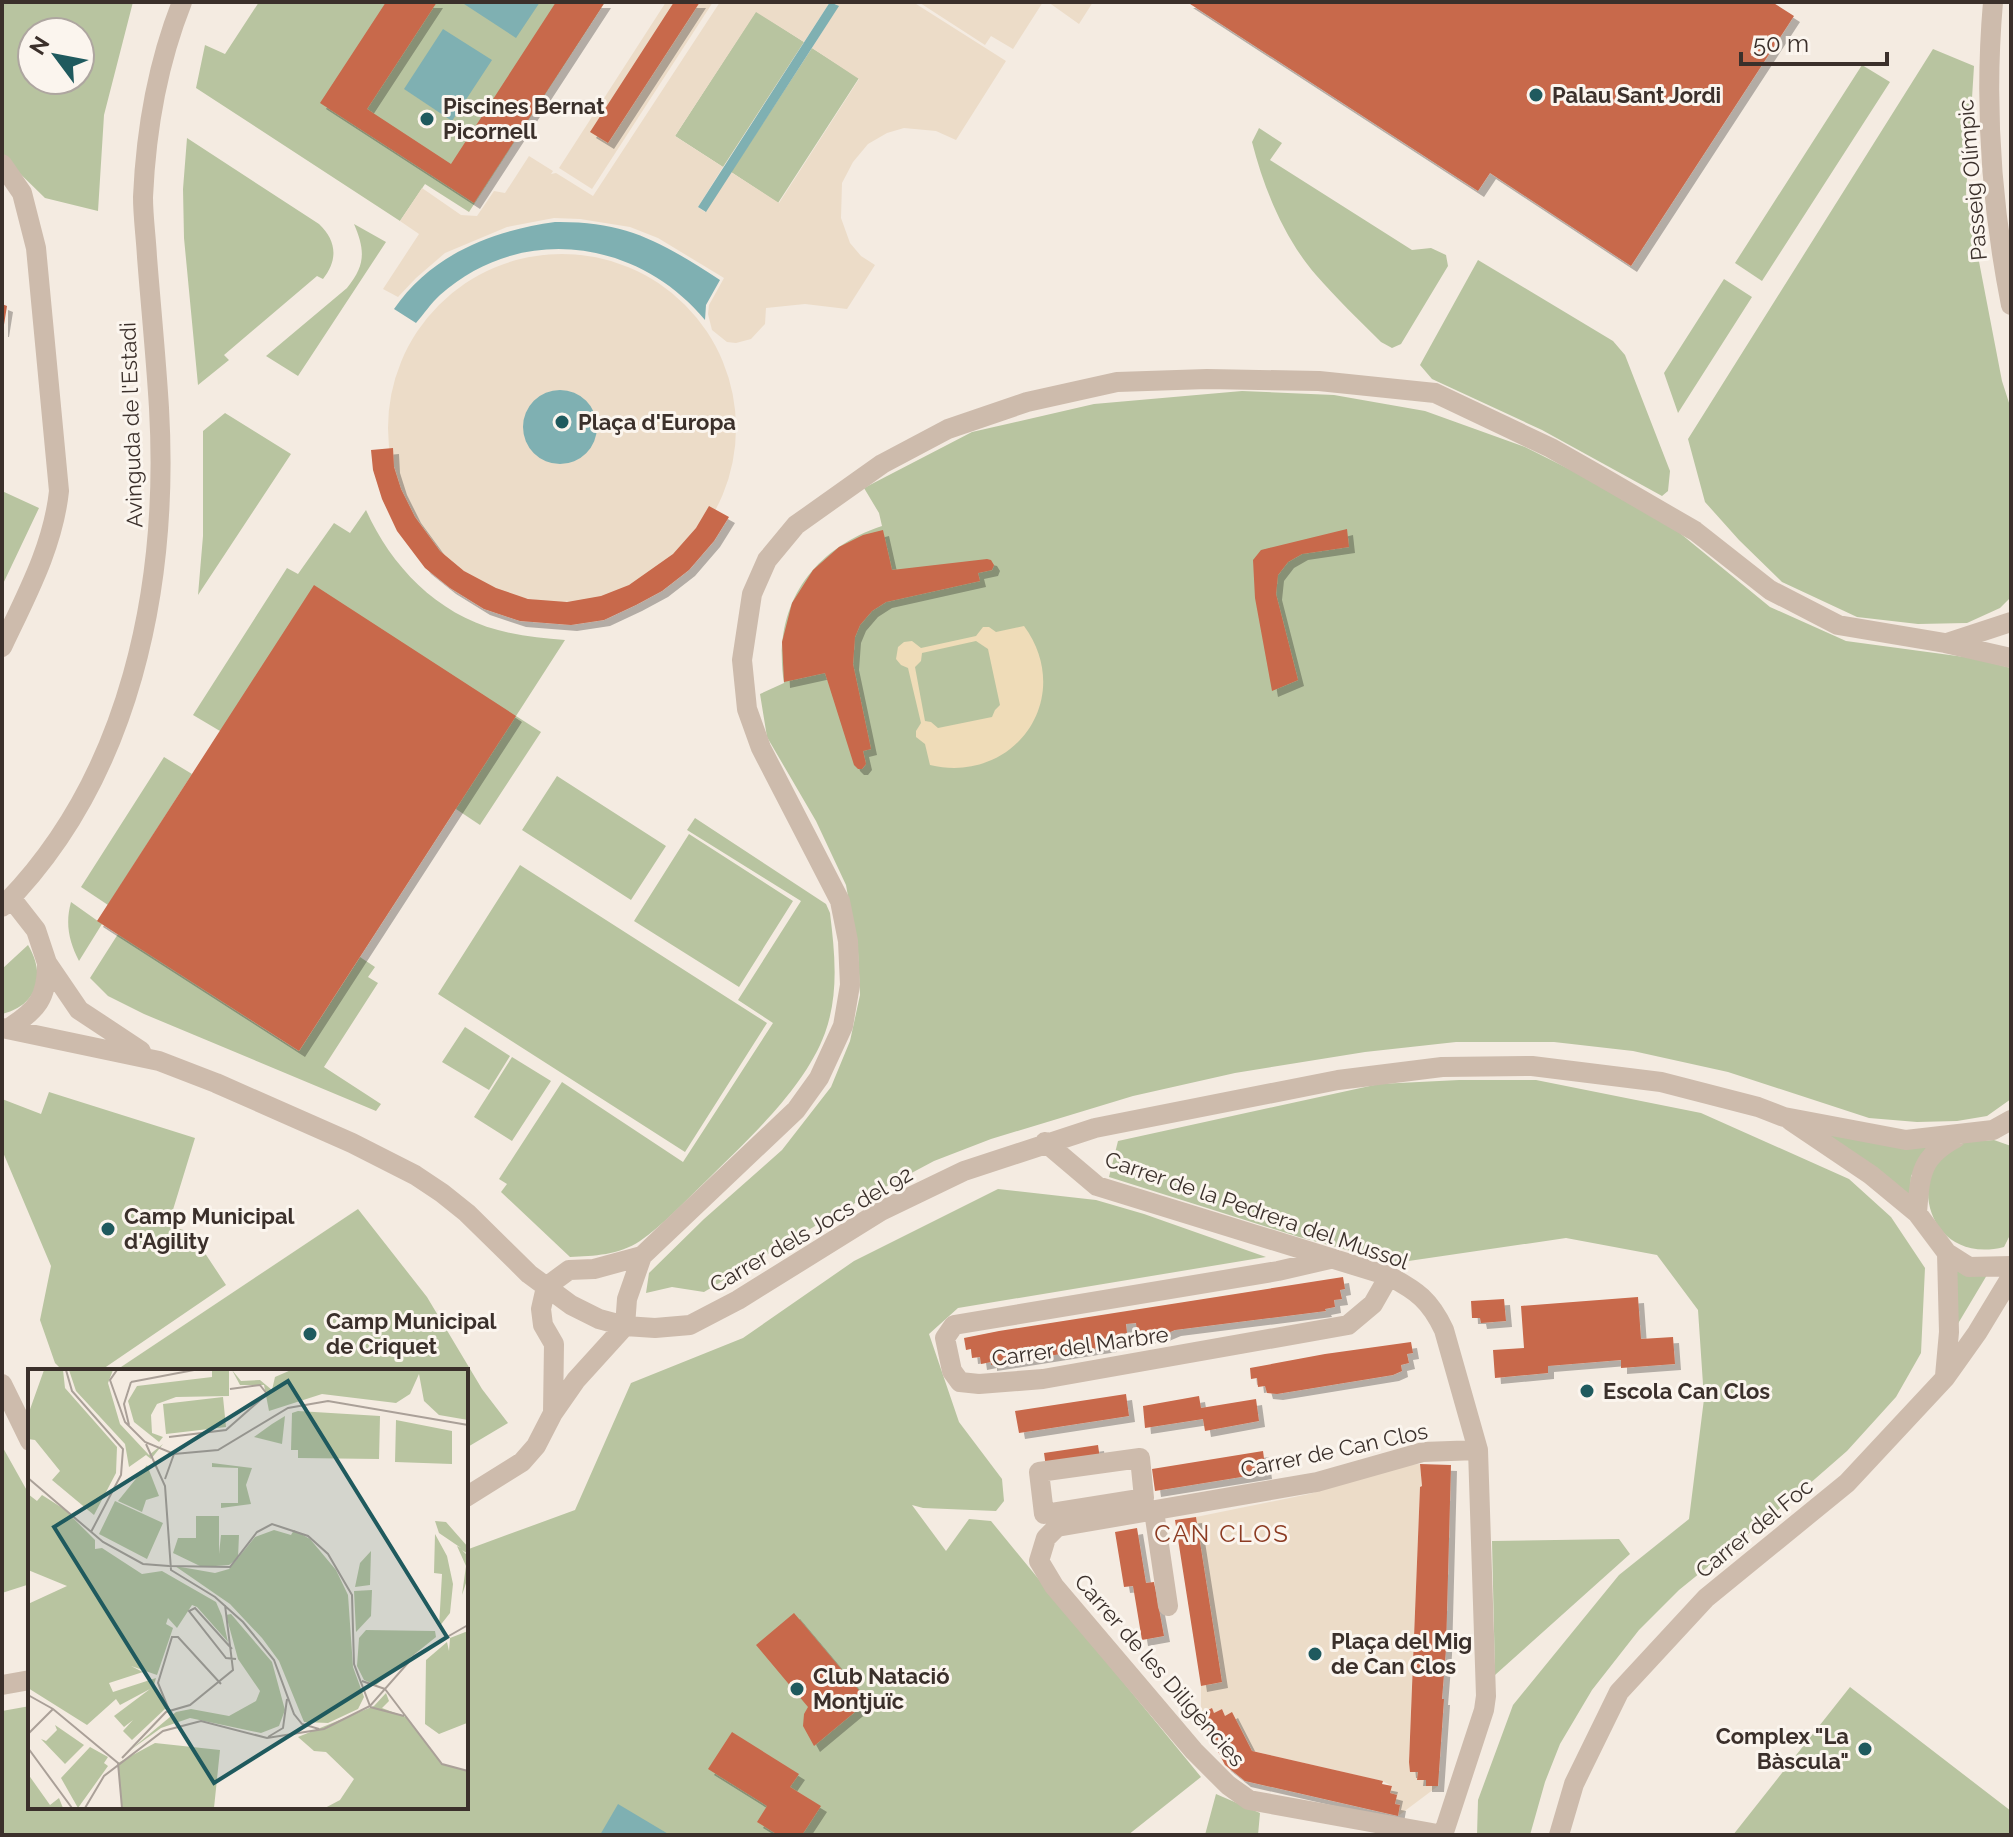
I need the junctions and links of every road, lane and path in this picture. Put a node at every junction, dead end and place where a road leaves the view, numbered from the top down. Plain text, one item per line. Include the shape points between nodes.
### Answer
1 (182, 2) edge
2 (1993, 2) edge
3 (2, 164) edge
4 (2011, 305) edge
5 (2011, 622) edge
6 (1945, 643) junction
7 (2, 647) edge
8 (2011, 658) edge
9 (6, 902) edge
10 (47, 963) junction
11 (5, 1028) edge
12 (159, 1061) junction
13 (1784, 1117) junction
14 (2005, 1130) edge
15 (1963, 1134) junction
16 (1045, 1142) junction
17 (1917, 1213) junction
18 (1947, 1253) junction
19 (642, 1256) junction
20 (1334, 1258) junction
21 (2011, 1266) edge
22 (594, 1269) junction
23 (1389, 1276) junction
24 (2011, 1277) edge
25 (546, 1287) junction
26 (627, 1299) junction
27 (625, 1326) junction
28 (554, 1344) junction
29 (593, 1359) junction
30 (1945, 1378) junction
31 (2, 1384) edge
32 (553, 1413) junction
33 (28, 1437) edge
34 (1478, 1450) junction
35 (468, 1496) edge
36 (1154, 1511) junction
37 (1044, 1514) joint
38 (1039, 1561) joint
39 (1168, 1606) dead end
40 (28, 1680) edge
41 (2, 1685) edge
42 (1443, 1835) edge
43 (1559, 1835) edge

1 - 9 street, Avinguda de l'Estadi via 153,92 143,199 160,499 144,637 94,778 65,828
2 - 4 street, Passeig Olímpic via 1990,154
3 - 7 street via 22,193 36,248 59,491 49,542
5 - 6 street
6 - 8 street
6 - 19 street via 1838,625 1770,590 1695,531 1589,469 1435,393 1319,381 1117,382 1027,402 948,429 882,464 796,525 767,560 752,594 742,660 747,709 761,748 840,901 850,985 843,1026 819,1078 796,1110
9 - 10 street via 36,930
10 - 11 street via 47,987 38,1005
10 - 12 street via 79,1010
11 - 12 street
12 - 25 street, Carrer dels Jocs del 92 via 288,1114 415,1175 467,1213
13 - 15 street via 1906,1140
13 - 16 street, Carrer dels Jocs del 92 via 1661,1082 1532,1066 1442,1067 1205,1104
13 - 17 street
14 - 15 street
15 - 17 street via 1935,1149 1920,1174
16 - 20 street, Carrer de la Pedrera del Mussol via 1097,1186
16 - 27 street, Carrer dels Jocs del 92 via 964,1171 881,1211 690,1325
17 - 18 street
18 - 21 street via 1969,1267
18 - 30 street
19 - 22 street
19 - 26 street
20 - 23 street, Carrer de la Pedrera del Mussol
20 - 23 street, Carrer del Marbre via 954,1325 945,1338 952,1371 960,1382 979,1384 1043,1379 1348,1325 1373,1304
22 - 25 street via 569,1270
22 - 26 street via 614,1278
23 - 34 street, Carrer de la Pedrera del Mussol via 1418,1292 1438,1318
24 - 30 street, Carrer del Foc
25 - 27 street, Carrer dels Jocs del 92 via 599,1319
25 - 28 street via 543,1325
26 - 27 street
27 - 29 street
28 - 29 street
28 - 32 street
29 - 32 street
30 - 43 street, Carrer del Foc via 1847,1483 1706,1598 1619,1692 1574,1784
31 - 33 street
32 - 35 street via 522,1462
34 - 36 street, Carrer de Can Clos via 1423,1452 1317,1482
34 - 42 street, Carrer de la Pedrera del Mussol via 1486,1696
36 - 38 street, Carrer de Can Clos via 1057,1527 1046,1538
36 - 39 street
37 - 37 street via 1039,1472 1140,1458 1144,1498
38 - 42 street, Carrer de les Diligències via 1054,1586 1194,1751 1249,1800
40 - 41 street

